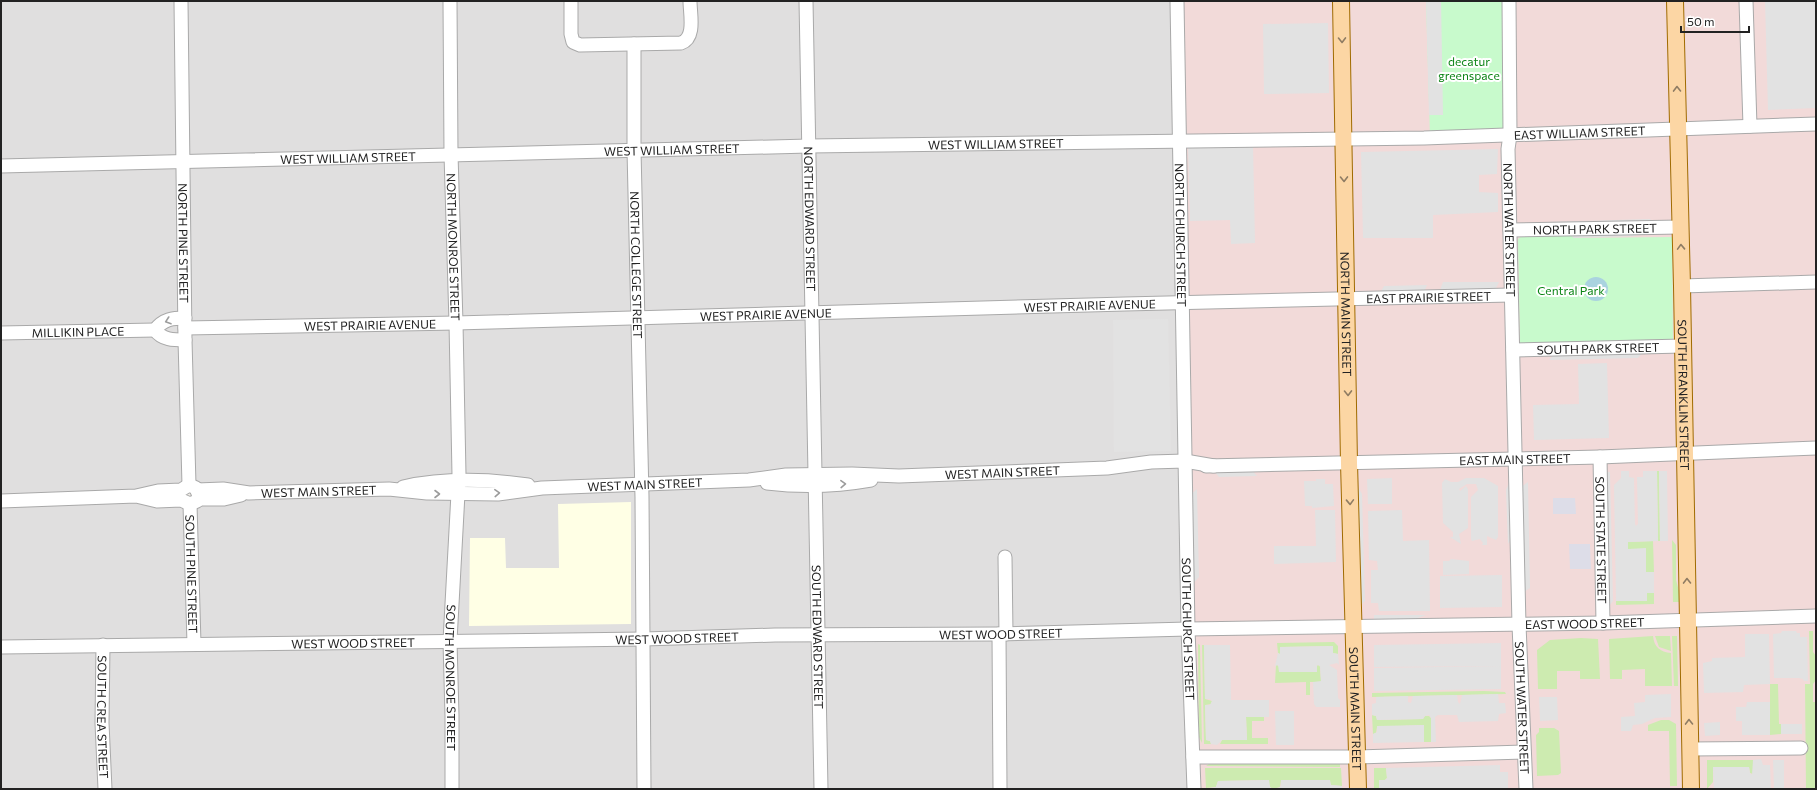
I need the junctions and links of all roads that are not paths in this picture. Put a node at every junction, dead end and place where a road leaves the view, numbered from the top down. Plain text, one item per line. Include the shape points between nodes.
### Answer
1 (181, 1) edge
2 (450, 1) edge
3 (571, 1) edge
4 (690, 1) edge
5 (806, 1) edge
6 (1177, 1) edge
7 (1341, 1) edge
8 (1509, 1) edge
9 (1675, 1) edge
10 (1746, 1) edge
11 (1754, 1) edge
12 (634, 44) junction
13 (1816, 124) edge
14 (1754, 126) junction
15 (1678, 128) junction
16 (1510, 135) junction
17 (1343, 140) junction
18 (1179, 142) junction
19 (809, 146) junction
20 (634, 150) junction
21 (451, 154) junction
22 (182, 162) junction
23 (1, 166) edge
24 (1680, 227) junction
25 (1510, 230) junction
26 (1816, 282) edge
27 (1682, 286) junction
28 (1511, 295) junction
29 (1346, 299) junction
30 (1182, 302) junction
31 (814, 312) junction
32 (639, 319) junction
33 (456, 323) junction
34 (185, 329) junction
35 (155, 330) junction
36 (1, 333) edge
37 (1683, 346) junction
38 (1513, 350) junction
39 (1816, 448) edge
40 (1684, 452) junction
41 (1600, 457) junction
42 (1515, 459) junction
43 (1349, 463) junction
44 (1185, 465) junction
45 (1214, 466) joint
46 (816, 479) junction
47 (642, 485) junction
48 (458, 487) junction
49 (189, 495) junction
50 (1, 501) edge
51 (1005, 557) dead end
52 (1816, 616) edge
53 (1688, 620) junction
54 (1603, 623) junction
55 (1519, 624) junction
56 (1353, 628) junction
57 (1188, 629) junction
58 (1002, 634) junction
59 (820, 636) junction
60 (644, 639) junction
61 (450, 641) junction
62 (194, 644) junction
63 (103, 645) junction
64 (1, 647) edge
65 (1801, 748) dead end
66 (1690, 749) junction
67 (1524, 752) junction
68 (1193, 757) junction
69 (1357, 757) junction
70 (105, 789) edge
71 (452, 789) edge
72 (644, 789) edge
73 (821, 789) edge
74 (1000, 789) edge
75 (1194, 789) edge
76 (1358, 789) edge
77 (1526, 789) edge
78 (1691, 789) edge

1 - 22 street, NORTH PINE STREET
2 - 21 street, NORTH MONROE STREET
3 - 12 street via 573,42 580,45
4 - 12 street via 688,39 681,43
5 - 19 street, NORTH EDWARD STREET
6 - 18 street, NORTH CHURCH STREET
7 -> 17 main road, NORTH MAIN STREET
8 - 16 street, NORTH WATER STREET
15 -> 9 main road, SOUTH FRANKLIN STREET
10 - 14 street
11 - 14 street
12 - 20 street, NORTH COLLEGE STREET
13 - 14 street, EAST WILLIAM STREET
14 - 15 street, EAST WILLIAM STREET
15 - 16 street, EAST WILLIAM STREET
15 - 24 main road, SOUTH FRANKLIN STREET
16 - 17 street, EAST WILLIAM STREET
16 - 25 street, NORTH WATER STREET
17 - 18 street, WEST WILLIAM STREET
17 -> 29 main road, NORTH MAIN STREET
18 - 19 street, WEST WILLIAM STREET
18 - 30 street, NORTH CHURCH STREET
19 - 20 street, WEST WILLIAM STREET
19 - 31 street, NORTH EDWARD STREET
20 - 21 street, WEST WILLIAM STREET
20 - 32 street, NORTH COLLEGE STREET
21 - 22 street, WEST WILLIAM STREET
21 - 33 street, NORTH MONROE STREET
22 - 23 street, WEST WILLIAM STREET
22 - 34 street, NORTH PINE STREET
24 - 25 street, NORTH PARK STREET
27 -> 24 main road, SOUTH FRANKLIN STREET
25 - 28 street, NORTH WATER STREET
26 - 27 street
27 - 37 main road, SOUTH FRANKLIN STREET
28 - 29 street, EAST PRAIRIE STREET
28 - 38 street, NORTH WATER STREET
29 - 30 street, WEST PRAIRIE AVENUE
29 -> 43 main road, NORTH MAIN STREET
30 - 31 street, WEST PRAIRIE AVENUE
30 - 44 street, NORTH CHURCH STREET
31 - 32 street, WEST PRAIRIE AVENUE
31 - 46 street, NORTH EDWARD STREET
32 - 33 street, WEST PRAIRIE AVENUE
32 - 47 street, NORTH COLLEGE STREET
33 - 34 street, WEST PRAIRIE AVENUE
33 - 48 street, NORTH MONROE STREET
34 - 35 street via 167,339
34 -> 35 street via 170,319
34 - 49 street, NORTH PINE STREET
35 - 36 street, MILLIKIN PLACE
37 - 38 street, SOUTH PARK STREET
37 - 40 main road, SOUTH FRANKLIN STREET
38 - 42 street, NORTH WATER STREET
39 - 40 street, EAST MAIN STREET
40 - 41 street, EAST MAIN STREET
53 -> 40 main road, SOUTH FRANKLIN STREET
41 - 42 street, EAST MAIN STREET
41 - 54 street, SOUTH STATE STREET
42 - 43 street, EAST MAIN STREET
42 - 55 street, SOUTH WATER STREET
43 - 45 street, EAST MAIN STREET
43 -> 56 main road, NORTH MAIN STREET
44 - 45 street, WEST MAIN STREET
44 - 46 street, WEST MAIN STREET via 1152,470 1107,468 899,476 852,483
44 - 57 street, SOUTH CHURCH STREET
46 - 47 street, WEST MAIN STREET via 785,485 749,480
46 - 59 street, SOUTH EDWARD STREET
47 - 48 street, WEST MAIN STREET via 542,488 498,481
47 - 60 street, NORTH COLLEGE STREET
48 - 49 street, WEST MAIN STREET via 428,482 389,489 249,493 223,489
48 - 61 street, SOUTH MONROE STREET
49 - 50 street, WEST MAIN STREET via 158,491 136,496
49 - 62 street, SOUTH PINE STREET
51 - 58 street
52 - 53 street, EAST WOOD STREET
53 - 54 street, EAST WOOD STREET
66 -> 53 main road, SOUTH FRANKLIN STREET
54 - 55 street, EAST WOOD STREET
55 - 56 street, EAST WOOD STREET
55 - 67 street, SOUTH WATER STREET
56 - 57 street, WEST WOOD STREET
56 - 69 main road, SOUTH MAIN STREET
57 - 58 street, WEST WOOD STREET
57 - 68 street, SOUTH CHURCH STREET
58 - 59 street, WEST WOOD STREET
58 - 74 street
59 - 60 street, WEST WOOD STREET
59 - 73 street, SOUTH EDWARD STREET
60 - 61 street, WEST WOOD STREET
60 - 72 street, NORTH COLLEGE STREET
61 - 62 street, WEST WOOD STREET
61 - 71 street, SOUTH MONROE STREET
62 - 63 street, WEST WOOD STREET
63 - 64 street, WEST WOOD STREET
63 - 70 street, SOUTH CREA STREET via 102,723
65 - 66 street
66 - 78 main road, SOUTH FRANKLIN STREET
67 - 69 street
67 - 77 street, SOUTH WATER STREET
68 - 69 street
68 - 75 street, SOUTH CHURCH STREET
69 - 76 main road, SOUTH MAIN STREET

